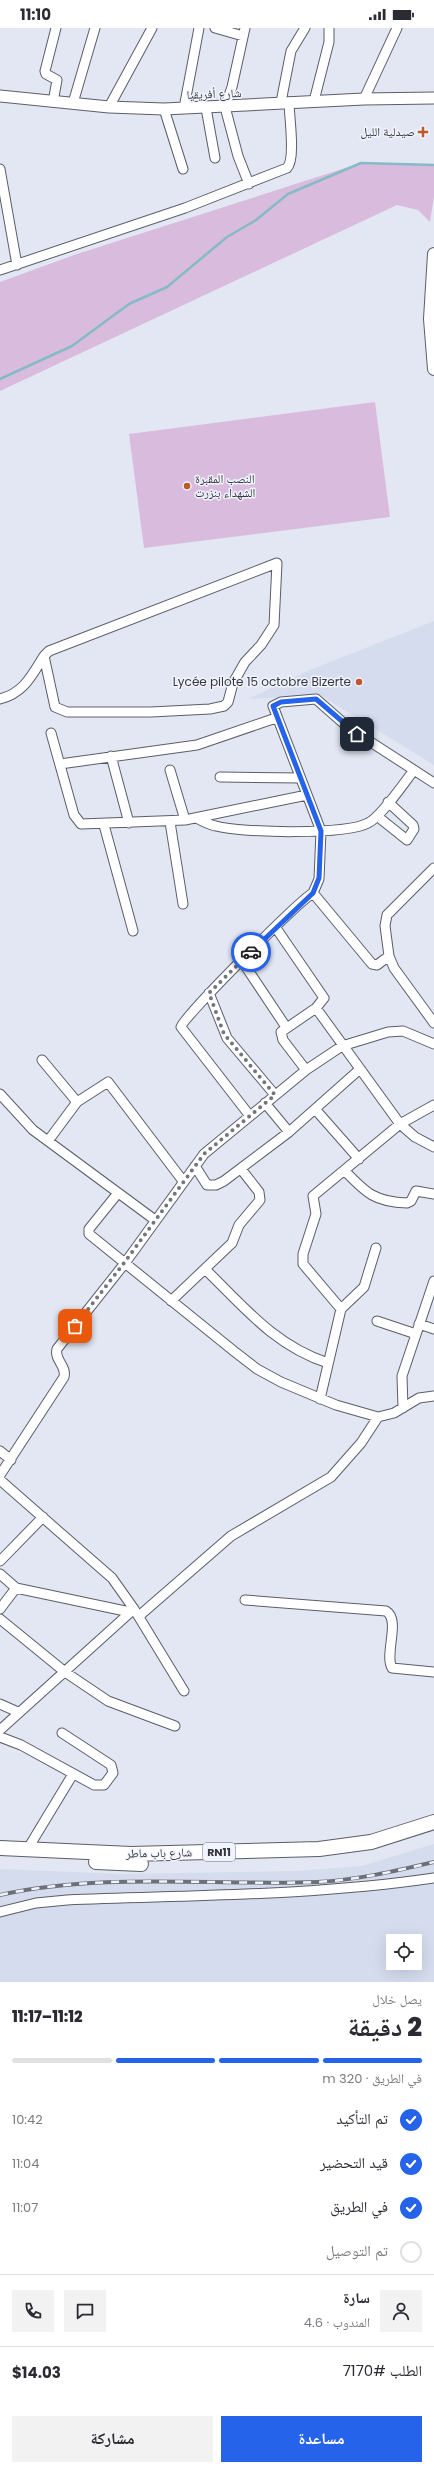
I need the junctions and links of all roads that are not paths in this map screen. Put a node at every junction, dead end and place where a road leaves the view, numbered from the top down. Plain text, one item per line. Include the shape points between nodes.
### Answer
1 (56, 28) edge
2 (95, 28) edge
3 (152, 28) edge
4 (199, 28) edge
5 (215, 28) edge
6 (305, 28) edge
7 (329, 28) edge
8 (397, 28) edge
9 (244, 32) edge
10 (0, 96) edge
11 (364, 99) junction
12 (432, 99) edge
13 (314, 101) junction
14 (52, 102) junction
15 (285, 102) junction
16 (73, 103) junction
17 (109, 107) junction
18 (225, 107) junction
19 (184, 108) junction
20 (206, 108) junction
21 (164, 109) junction
22 (215, 158) dead end
23 (0, 169) edge
24 (183, 169) dead end
25 (249, 184) junction
26 (4, 217) edge
27 (434, 254) edge
28 (18, 264) junction
29 (0, 270) edge
30 (434, 369) edge
31 (44, 656) junction
32 (0, 699) edge
33 (276, 718) junction
34 (51, 733) dead end
35 (111, 756) junction
36 (60, 764) junction
37 (170, 770) dead end
38 (414, 770) junction
39 (220, 777) dead end
40 (300, 778) junction
41 (434, 783) edge
42 (307, 795) junction
43 (388, 802) junction
44 (377, 816) junction
45 (196, 818) junction
46 (185, 820) junction
47 (170, 822) junction
48 (129, 823) junction
49 (104, 825) junction
50 (321, 831) junction
51 (434, 868) edge
52 (313, 893) junction
53 (183, 904) dead end
54 (276, 928) junction
55 (133, 931) dead end
56 (389, 956) junction
57 (242, 961) junction
58 (209, 993) junction
59 (316, 1008) junction
60 (434, 1022) edge
61 (286, 1027) junction
62 (434, 1044) edge
63 (342, 1046) junction
64 (42, 1060) dead end
65 (360, 1069) junction
66 (306, 1070) junction
67 (0, 1094) edge
68 (275, 1095) junction
69 (77, 1102) junction
70 (265, 1103) junction
71 (434, 1105) edge
72 (316, 1109) junction
73 (250, 1116) junction
74 (400, 1124) junction
75 (289, 1132) junction
76 (48, 1141) junction
77 (434, 1147) edge
78 (359, 1159) junction
79 (195, 1166) junction
80 (241, 1169) junction
81 (345, 1171) junction
82 (183, 1182) junction
83 (118, 1193) junction
84 (434, 1194) edge
85 (155, 1220) junction
86 (376, 1248) dead end
87 (124, 1263) junction
88 (205, 1269) junction
89 (434, 1281) edge
90 (171, 1301) junction
91 (341, 1309) junction
92 (377, 1321) dead end
93 (419, 1324) junction
94 (434, 1329) edge
95 (416, 1334) junction
96 (328, 1363) junction
97 (434, 1396) edge
98 (320, 1399) junction
99 (403, 1408) junction
100 (378, 1417) junction
101 (0, 1451) edge
102 (11, 1460) junction
103 (0, 1475) edge
104 (0, 1480) edge
105 (43, 1517) junction
106 (0, 1560) edge
107 (0, 1574) edge
108 (16, 1588) junction
109 (245, 1600) dead end
110 (0, 1609) edge
111 (134, 1613) junction
112 (0, 1619) edge
113 (65, 1672) junction
114 (434, 1672) edge
115 (184, 1691) dead end
116 (0, 1704) edge
117 (18, 1712) junction
118 (175, 1726) dead end
119 (0, 1730) edge
120 (62, 1732) dead end
121 (0, 1737) edge
122 (74, 1774) junction
123 (434, 1822) edge
124 (434, 1832) edge
125 (0, 1848) edge
126 (27, 1850) junction
127 (0, 1857) edge
128 (434, 1878) edge
129 (0, 1912) edge

1 - 14 street via 45,71 57,80
2 - 16 street
3 - 17 street
4 - 19 street
5 - 9 street
6 - 15 street via 291,51
7 - 13 street via 330,37
8 - 11 street
9 - 18 street
10 - 14 street, شارع أفريقيا
11 - 12 street, شارع أفريقيا
11 - 13 street, شارع أفريقيا
13 - 15 street, شارع أفريقيا
14 - 16 street, شارع أفريقيا
15 - 18 street, شارع أفريقيا
15 - 25 street via 291,164
16 - 17 street, شارع أفريقيا
17 - 21 street, شارع أفريقيا
18 - 20 street, شارع أفريقيا
18 - 25 street via 238,156
19 - 20 street, شارع أفريقيا
19 - 21 street, شارع أفريقيا
20 - 22 street
21 - 24 street
23 - 26 street
25 - 28 street
26 - 28 street
27 - 30 main road via 430,319
28 - 29 street
31 - 31 street via 54,703 62,711 151,712 222,707 228,702 233,683 245,662 261,645 274,625 277,563 67,643
31 - 32 street via 24,686 12,696
33 - 35 street via 197,745
33 - 38 street via 273,710 275,703 316,699 349,728
33 - 40 street
34 - 36 street
35 - 36 street
35 - 48 street
36 - 49 street via 76,821 88,826
37 - 46 street
38 - 41 street
38 - 43 street
39 - 40 street
40 - 42 street
42 - 45 street
42 - 50 street
43 - 44 street
43 - 44 street via 413,825 414,829 407,840
44 - 50 street via 361,826
45 - 46 street
45 - 50 street via 227,828 288,832
46 - 47 street
47 - 48 street
47 - 53 street
48 - 49 street
49 - 55 street
50 - 52 street via 319,878
51 - 56 street via 388,915 385,926
52 - 54 street
52 - 56 street via 372,964 377,965
54 - 57 street
54 - 59 street via 323,995 323,1002
56 - 60 street via 400,979
57 - 58 street
57 - 61 street
58 - 68 street via 224,1034
58 - 73 street via 181,1024 182,1030
59 - 61 street
59 - 63 street
61 - 66 street via 281,1036
62 - 63 street via 396,1031
63 - 65 street
63 - 66 street
64 - 69 street
65 - 72 street
65 - 74 street
66 - 68 street
67 - 76 street via 30,1127
68 - 70 street
69 - 76 street
69 - 82 street via 102,1084 110,1084
70 - 73 street
70 - 75 street
71 - 74 street
72 - 75 street
72 - 78 street
73 - 79 street via 204,1154
74 - 77 street via 415,1137
74 - 78 street
75 - 80 street
76 - 83 street
78 - 81 street
79 - 80 street via 204,1182 211,1186 224,1181
79 - 82 street
80 - 88 street via 259,1192 260,1200 239,1224 232,1244
81 - 84 street via 365,1192 376,1198 407,1203 416,1191
81 - 91 street via 314,1196 316,1214 302,1260 310,1274
82 - 85 street
83 - 85 street
83 - 87 street via 88,1233
85 - 87 street
86 - 91 street via 364,1287
87 - 90 street
87 - 102 street via 57,1349 56,1357 63,1368 64,1377
88 - 90 street
88 - 96 street via 276,1337 307,1356
89 - 93 street
90 - 98 street via 257,1368
91 - 96 street
92 - 95 street
93 - 94 street
93 - 95 street
95 - 99 street via 402,1376
96 - 98 street
97 - 99 street via 419,1398
98 - 100 street
99 - 100 street
100 - 111 street via 361,1443 331,1477 231,1536
101 - 102 street
102 - 103 street
104 - 105 street
105 - 106 street
105 - 111 street via 103,1568
107 - 108 street
108 - 110 street
108 - 111 street
109 - 114 street via 386,1611 392,1620 392,1668
111 - 113 street
111 - 115 street
112 - 113 street
113 - 117 street
113 - 118 street via 115,1705
116 - 117 street
117 - 119 street
120 - 122 street via 109,1764 113,1770 107,1782 100,1787
121 - 122 street via 21,1745
122 - 126 street
123 - 126 main road, شارع باب ماطر / RN11 via 371,1842 325,1849 146,1854
124 - 127 main road, شارع باب ماطر / RN11 via 374,1851 326,1858 131,1864
125 - 126 main road, شارع باب ماطر / RN11
128 - 129 street via 371,1887 298,1893 59,1900

